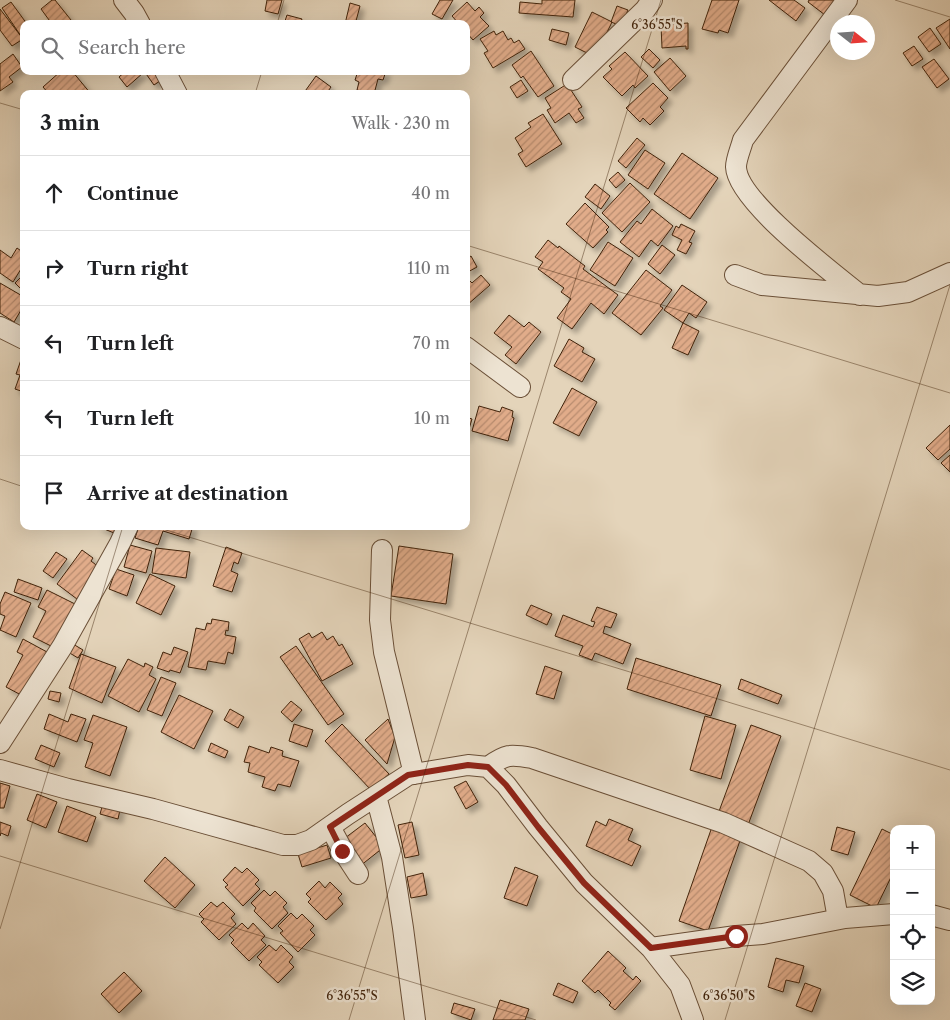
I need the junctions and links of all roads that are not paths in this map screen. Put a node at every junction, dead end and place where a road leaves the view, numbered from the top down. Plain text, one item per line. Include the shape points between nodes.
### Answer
1 (124, 0) edge
2 (652, 0) edge
3 (847, 0) edge
4 (137, 20) edge
5 (167, 75) edge
6 (573, 80) dead end
7 (175, 90) edge
8 (950, 273) edge
9 (734, 275) dead end
10 (860, 295) junction
11 (0, 327) edge
12 (20, 337) edge
13 (470, 350) edge
14 (520, 387) dead end
15 (126, 530) edge
16 (382, 550) dead end
17 (0, 744) edge
18 (488, 767) junction
19 (0, 770) edge
20 (414, 774) junction
21 (376, 796) junction
22 (330, 827) junction
23 (358, 874) dead end
24 (890, 914) edge
25 (935, 916) edge
26 (838, 919) junction
27 (950, 920) edge
28 (651, 948) junction
29 (691, 1013) edge
30 (415, 1020) edge
31 (675, 1020) edge

1 - 4 street
2 - 6 street via 646,10
3 - 10 street via 743,140 736,167 742,187 758,208
5 - 7 street
8 - 10 street via 908,292 886,296
9 - 10 street via 762,285
11 - 12 street
13 - 14 street
15 - 17 street via 62,648
16 - 20 street via 380,620 384,652
18 - 20 street via 468,765
18 - 26 street via 502,757 532,758 724,823 808,862 822,872 833,891
18 - 28 street via 584,883
19 - 22 street via 283,845 311,840
20 - 21 street
21 - 22 street
21 - 30 street via 392,857
22 - 23 street
24 - 26 street
25 - 27 street
26 - 28 street via 763,934
28 - 29 street via 680,986
29 - 31 street

